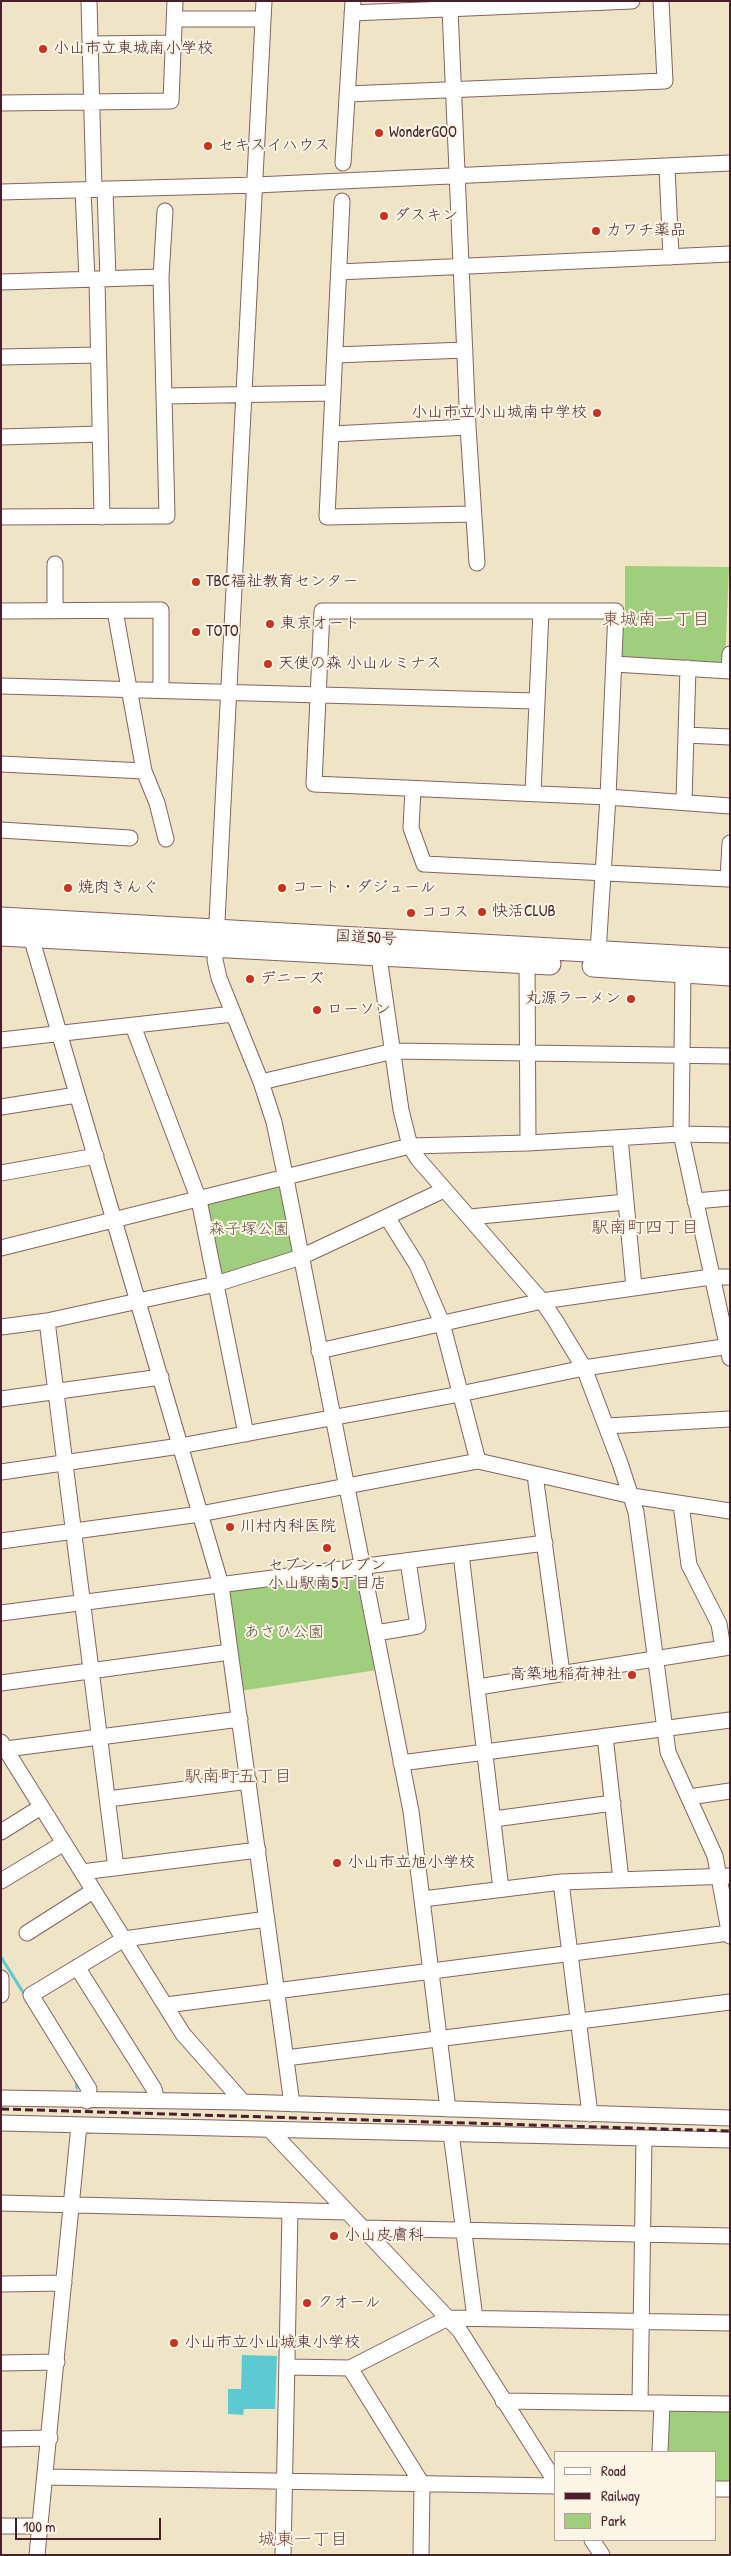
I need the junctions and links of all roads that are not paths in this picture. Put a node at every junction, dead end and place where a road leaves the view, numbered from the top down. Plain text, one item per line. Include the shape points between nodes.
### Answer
1 (89, 1) edge
2 (175, 1) edge
3 (264, 1) edge
4 (632, 1) edge
5 (661, 1) edge
6 (579, 3) edge
7 (352, 7) edge
8 (450, 9) junction
9 (175, 19) junction
10 (263, 19) junction
11 (91, 44) junction
12 (174, 44) junction
13 (454, 90) junction
14 (347, 94) junction
15 (91, 101) junction
16 (1, 103) edge
17 (343, 163) dead end
18 (730, 163) edge
19 (667, 167) junction
20 (457, 176) junction
21 (256, 185) junction
22 (94, 190) junction
23 (1, 192) edge
24 (342, 201) dead end
25 (165, 211) dead end
26 (730, 254) edge
27 (671, 256) junction
28 (462, 267) junction
29 (339, 272) junction
30 (161, 277) junction
31 (97, 279) junction
32 (1, 282) edge
33 (465, 350) junction
34 (98, 355) junction
35 (335, 355) junction
36 (1, 358) edge
37 (243, 394) junction
38 (333, 394) junction
39 (165, 396) junction
40 (468, 427) junction
41 (100, 434) junction
42 (332, 434) junction
43 (1, 437) edge
44 (473, 514) junction
45 (1, 517) edge
46 (102, 517) junction
47 (478, 563) dead end
48 (55, 564) dead end
49 (541, 610) junction
50 (1, 611) edge
51 (55, 611) junction
52 (115, 611) junction
53 (730, 654) edge
54 (614, 664) junction
55 (688, 668) junction
56 (729, 671) edge
57 (1, 686) edge
58 (130, 689) junction
59 (161, 690) junction
60 (228, 693) junction
61 (318, 695) junction
62 (535, 701) junction
63 (686, 735) junction
64 (730, 737) edge
65 (1, 764) edge
66 (144, 771) junction
67 (413, 789) junction
68 (532, 793) junction
69 (608, 797) junction
70 (684, 801) junction
71 (730, 806) edge
72 (1, 830) edge
73 (130, 838) dead end
74 (166, 840) dead end
75 (730, 843) edge
76 (602, 874) junction
77 (1, 918) edge
78 (1, 935) edge
79 (31, 937) junction
80 (215, 939) junction
81 (598, 952) junction
82 (379, 957) junction
83 (730, 959) edge
84 (527, 963) junction
85 (683, 972) junction
86 (730, 975) edge
87 (233, 1014) junction
88 (133, 1026) junction
89 (59, 1033) junction
90 (1, 1040) edge
91 (394, 1051) junction
92 (529, 1053) junction
93 (683, 1056) junction
94 (730, 1056) edge
95 (261, 1082) junction
96 (77, 1095) junction
97 (1, 1107) edge
98 (680, 1134) junction
99 (730, 1135) edge
100 (620, 1138) junction
101 (528, 1143) junction
102 (410, 1146) junction
103 (96, 1156) junction
104 (1, 1174) edge
105 (286, 1178) junction
106 (444, 1190) junction
107 (730, 1198) edge
108 (199, 1200) junction
109 (695, 1201) junction
110 (626, 1202) junction
111 (387, 1217) junction
112 (470, 1217) junction
113 (114, 1220) junction
114 (1, 1248) edge
115 (300, 1257) junction
116 (711, 1277) junction
117 (730, 1277) edge
118 (216, 1284) junction
119 (634, 1287) junction
120 (542, 1301) junction
121 (137, 1302) junction
122 (47, 1321) junction
123 (442, 1323) junction
124 (1, 1327) edge
125 (729, 1350) edge
126 (319, 1351) junction
127 (584, 1368) junction
128 (161, 1377) junction
129 (56, 1392) junction
130 (460, 1394) junction
131 (1, 1399) edge
132 (332, 1419) junction
133 (730, 1419) edge
134 (607, 1426) junction
135 (246, 1434) junction
136 (180, 1446) junction
137 (478, 1461) junction
138 (66, 1463) junction
139 (1, 1472) edge
140 (535, 1475) junction
141 (346, 1485) junction
142 (632, 1496) junction
143 (681, 1504) junction
144 (730, 1511) edge
145 (200, 1514) junction
146 (75, 1532) junction
147 (1, 1541) edge
148 (545, 1543) junction
149 (461, 1554) junction
150 (408, 1561) junction
151 (363, 1567) junction
152 (221, 1585) junction
153 (84, 1603) junction
154 (1, 1613) edge
155 (376, 1633) junction
156 (726, 1648) edge
157 (230, 1652) junction
158 (656, 1659) junction
159 (91, 1671) junction
160 (562, 1673) junction
161 (1, 1684) edge
162 (478, 1687) junction
163 (240, 1719) junction
164 (730, 1720) edge
165 (664, 1729) junction
166 (605, 1736) junction
167 (100, 1737) junction
168 (3, 1745) edge
169 (486, 1750) junction
170 (402, 1763) junction
171 (249, 1781) junction
172 (730, 1791) edge
173 (689, 1797) junction
174 (108, 1799) junction
175 (612, 1804) junction
176 (41, 1807) junction
177 (494, 1819) junction
178 (1, 1832) edge
179 (64, 1843) junction
180 (258, 1850) junction
181 (116, 1868) junction
182 (82, 1872) junction
183 (725, 1877) edge
184 (1, 1880) edge
185 (621, 1880) junction
186 (561, 1882) junction
187 (501, 1889) junction
188 (93, 1891) junction
189 (423, 1900) junction
190 (267, 1919) junction
191 (27, 1933) dead end
192 (729, 1934) edge
193 (124, 1938) junction
194 (570, 1953) junction
195 (77, 1967) junction
196 (429, 1970) junction
197 (1, 1978) edge
198 (277, 1991) junction
199 (1, 1995) edge
200 (730, 2002) edge
201 (166, 2006) junction
202 (579, 2021) junction
203 (439, 2040) junction
204 (286, 2058) junction
205 (1, 2098) edge
206 (87, 2101) junction
207 (157, 2101) junction
208 (242, 2102) junction
209 (292, 2104) junction
210 (448, 2109) junction
211 (590, 2114) junction
212 (730, 2118) edge
213 (1, 2123) edge
214 (79, 2124) junction
215 (270, 2130) junction
216 (451, 2133) junction
217 (644, 2138) junction
218 (730, 2140) edge
219 (1, 2202) edge
220 (72, 2204) junction
221 (290, 2211) junction
222 (347, 2212) junction
223 (362, 2228) junction
224 (464, 2230) junction
225 (642, 2234) junction
226 (730, 2236) edge
227 (1, 2284) edge
228 (64, 2284) junction
229 (448, 2318) junction
230 (474, 2318) junction
231 (640, 2321) junction
232 (730, 2323) edge
233 (57, 2362) junction
234 (1, 2363) edge
235 (287, 2367) junction
236 (350, 2368) junction
237 (503, 2401) junction
238 (640, 2403) junction
239 (662, 2403) junction
240 (730, 2404) edge
241 (50, 2438) junction
242 (1, 2439) edge
243 (660, 2451) edge
244 (46, 2477) junction
245 (554, 2479) edge
246 (285, 2481) junction
247 (422, 2484) junction
248 (554, 2486) edge
249 (716, 2489) edge
250 (730, 2490) edge
251 (1, 2526) edge
252 (41, 2526) junction
253 (593, 2541) edge
254 (37, 2555) edge
255 (284, 2555) edge
256 (421, 2555) edge
257 (602, 2555) edge

1 - 11 street
2 - 9 street
3 - 10 street
4 - 6 street
5 - 13 street via 665,81
6 - 8 street
7 - 8 street
7 - 14 street
8 - 13 street
9 - 10 street
9 - 12 street
10 - 21 street
11 - 12 street
11 - 15 street
12 - 15 street via 171,101
13 - 14 street
13 - 20 street
14 - 17 street
15 - 16 street
15 - 22 street
18 - 19 street
19 - 20 street
19 - 27 street
20 - 21 street
20 - 28 street
21 - 22 street
21 - 37 street
22 - 23 street
22 - 31 street
22 - 31 street
24 - 29 street
25 - 30 street
26 - 27 street
27 - 28 street
28 - 29 street
28 - 33 street
29 - 35 street
30 - 31 street
30 - 39 street
31 - 32 street
31 - 34 street
33 - 35 street
33 - 40 street
34 - 36 street
34 - 41 street
35 - 38 street
37 - 38 street
37 - 39 street
37 - 60 street
38 - 42 street
39 - 46 street via 167,516
40 - 42 street
40 - 44 street
41 - 43 street
41 - 46 street
42 - 44 street via 326,517
44 - 47 street
45 - 46 street
48 - 51 street
49 - 54 street via 616,611
49 - 61 street via 322,611
49 - 62 street
50 - 51 street
51 - 52 street
52 - 58 street
52 - 59 street via 161,610
53 - 56 street
54 - 55 street
54 - 69 street
55 - 56 street
55 - 63 street
57 - 58 street
58 - 59 street
58 - 66 street
59 - 60 street
60 - 61 street
60 - 80 street
61 - 62 street
61 - 67 street via 314,784
62 - 68 street
63 - 64 street
63 - 70 street
65 - 66 street
66 - 74 street via 157,803
67 - 68 street
67 - 76 street via 412,828 424,864
68 - 69 street
69 - 70 street
69 - 76 street
70 - 71 street
72 - 73 street
75 - 76 street via 728,879
76 - 81 street
77 - 80 highway, 国道50号
78 - 79 highway, 国道50号
79 - 80 highway, 国道50号
79 - 89 street
80 - 81 highway, 国道50号
80 - 82 highway, 国道50号
80 - 87 street via 220,978
81 - 83 highway, 国道50号
82 - 84 highway, 国道50号
82 - 91 street
84 - 85 highway, 国道50号
84 - 92 street
85 - 86 highway, 国道50号
85 - 93 street
87 - 88 street
87 - 95 street
88 - 89 street
88 - 108 street
89 - 90 street
89 - 96 street
91 - 92 street
91 - 95 street
91 - 102 street via 401,1110
92 - 93 street
92 - 101 street
93 - 94 street
93 - 98 street
95 - 105 street
96 - 97 street
96 - 103 street
98 - 99 street
98 - 100 street
98 - 109 street
100 - 101 street
100 - 110 street
101 - 102 street
102 - 105 street
102 - 106 street
103 - 104 street
103 - 113 street
105 - 108 street
105 - 115 street
106 - 111 street
106 - 112 street
107 - 109 street
108 - 113 street
108 - 118 street
109 - 116 street
110 - 112 street
110 - 119 street
111 - 115 street
111 - 123 street via 416,1265
112 - 120 street
113 - 114 street
113 - 121 street
115 - 118 street
115 - 126 street
116 - 117 street
116 - 119 street
116 - 125 street
118 - 121 street
118 - 135 street
119 - 120 street
120 - 123 street
120 - 127 street
121 - 122 street
121 - 128 street
122 - 124 street
122 - 129 street
123 - 126 street
123 - 130 street
125 - 127 street
126 - 132 street
127 - 130 street
127 - 134 street
128 - 129 street
128 - 136 street
129 - 131 street
129 - 138 street
130 - 132 street
130 - 137 street
132 - 135 street
132 - 141 street
133 - 134 street
134 - 142 street
135 - 136 street
136 - 138 street
136 - 145 street
137 - 140 street
137 - 141 street
138 - 139 street
138 - 146 street
140 - 142 street
140 - 148 street
141 - 145 street
141 - 151 street
142 - 143 street
142 - 158 street
143 - 144 street
143 - 156 street via 689,1565 719,1624
145 - 146 street
145 - 152 street
146 - 147 street
146 - 153 street
148 - 149 street
148 - 160 street
149 - 150 street
149 - 162 street
150 - 151 street
150 - 155 street via 418,1626
151 - 152 street
151 - 155 street
152 - 153 street
152 - 157 street
153 - 154 street
153 - 159 street
155 - 170 street
156 - 158 street
157 - 159 street
157 - 163 street
158 - 160 street
158 - 165 street
159 - 161 street
159 - 167 street
160 - 162 street
162 - 169 street
163 - 167 street
163 - 171 street
164 - 165 street
165 - 166 street
165 - 173 street via 668,1752
166 - 169 street
166 - 175 street
167 - 168 street
167 - 174 street
168 - 176 street
169 - 170 street
169 - 177 street
170 - 189 street
171 - 174 street
171 - 180 street
172 - 173 street
173 - 183 street
174 - 181 street
175 - 177 street
175 - 185 street
176 - 178 street
176 - 179 street
177 - 187 street
179 - 182 street
179 - 184 street
180 - 181 street
180 - 190 street
181 - 182 street
182 - 188 street
183 - 185 street
183 - 192 street
185 - 186 street
186 - 187 street
186 - 194 street
187 - 189 street
188 - 191 street
188 - 193 street
189 - 196 street
190 - 193 street
190 - 198 street
192 - 194 street
193 - 195 street
193 - 201 street
194 - 196 street
194 - 202 street
195 - 206 street via 31,1996 89,2088
195 - 207 street via 154,2089
196 - 198 street
196 - 203 street
197 - 199 street
198 - 201 street
198 - 204 street
200 - 202 street
201 - 208 street via 183,2034
202 - 203 street
202 - 211 street
203 - 204 street
203 - 210 street
204 - 209 street
205 - 206 street
206 - 207 street
207 - 208 street
208 - 209 street
209 - 210 street
210 - 211 street
211 - 212 street
213 - 214 street
214 - 215 street
214 - 220 street
215 - 216 street
215 - 222 street
216 - 217 street
216 - 224 street
217 - 218 street
217 - 225 street
219 - 220 street
220 - 221 street
220 - 228 street
221 - 222 street
221 - 235 street
222 - 223 street
223 - 224 street
223 - 229 street
224 - 225 street
224 - 230 street
225 - 226 street
225 - 231 street
227 - 228 street
228 - 233 street
229 - 230 street
229 - 236 street
229 - 237 street via 460,2331
230 - 231 street
231 - 232 street
231 - 238 street
233 - 234 street
233 - 241 street
235 - 236 street
235 - 246 street
236 - 247 street
237 - 238 street
237 - 245 street
238 - 239 street
239 - 240 street
239 - 243 street
241 - 242 street
241 - 244 street
244 - 246 street
244 - 252 street
246 - 247 street
246 - 255 street
247 - 248 street
247 - 256 street
249 - 250 street
251 - 252 street
252 - 254 street
253 - 257 street

